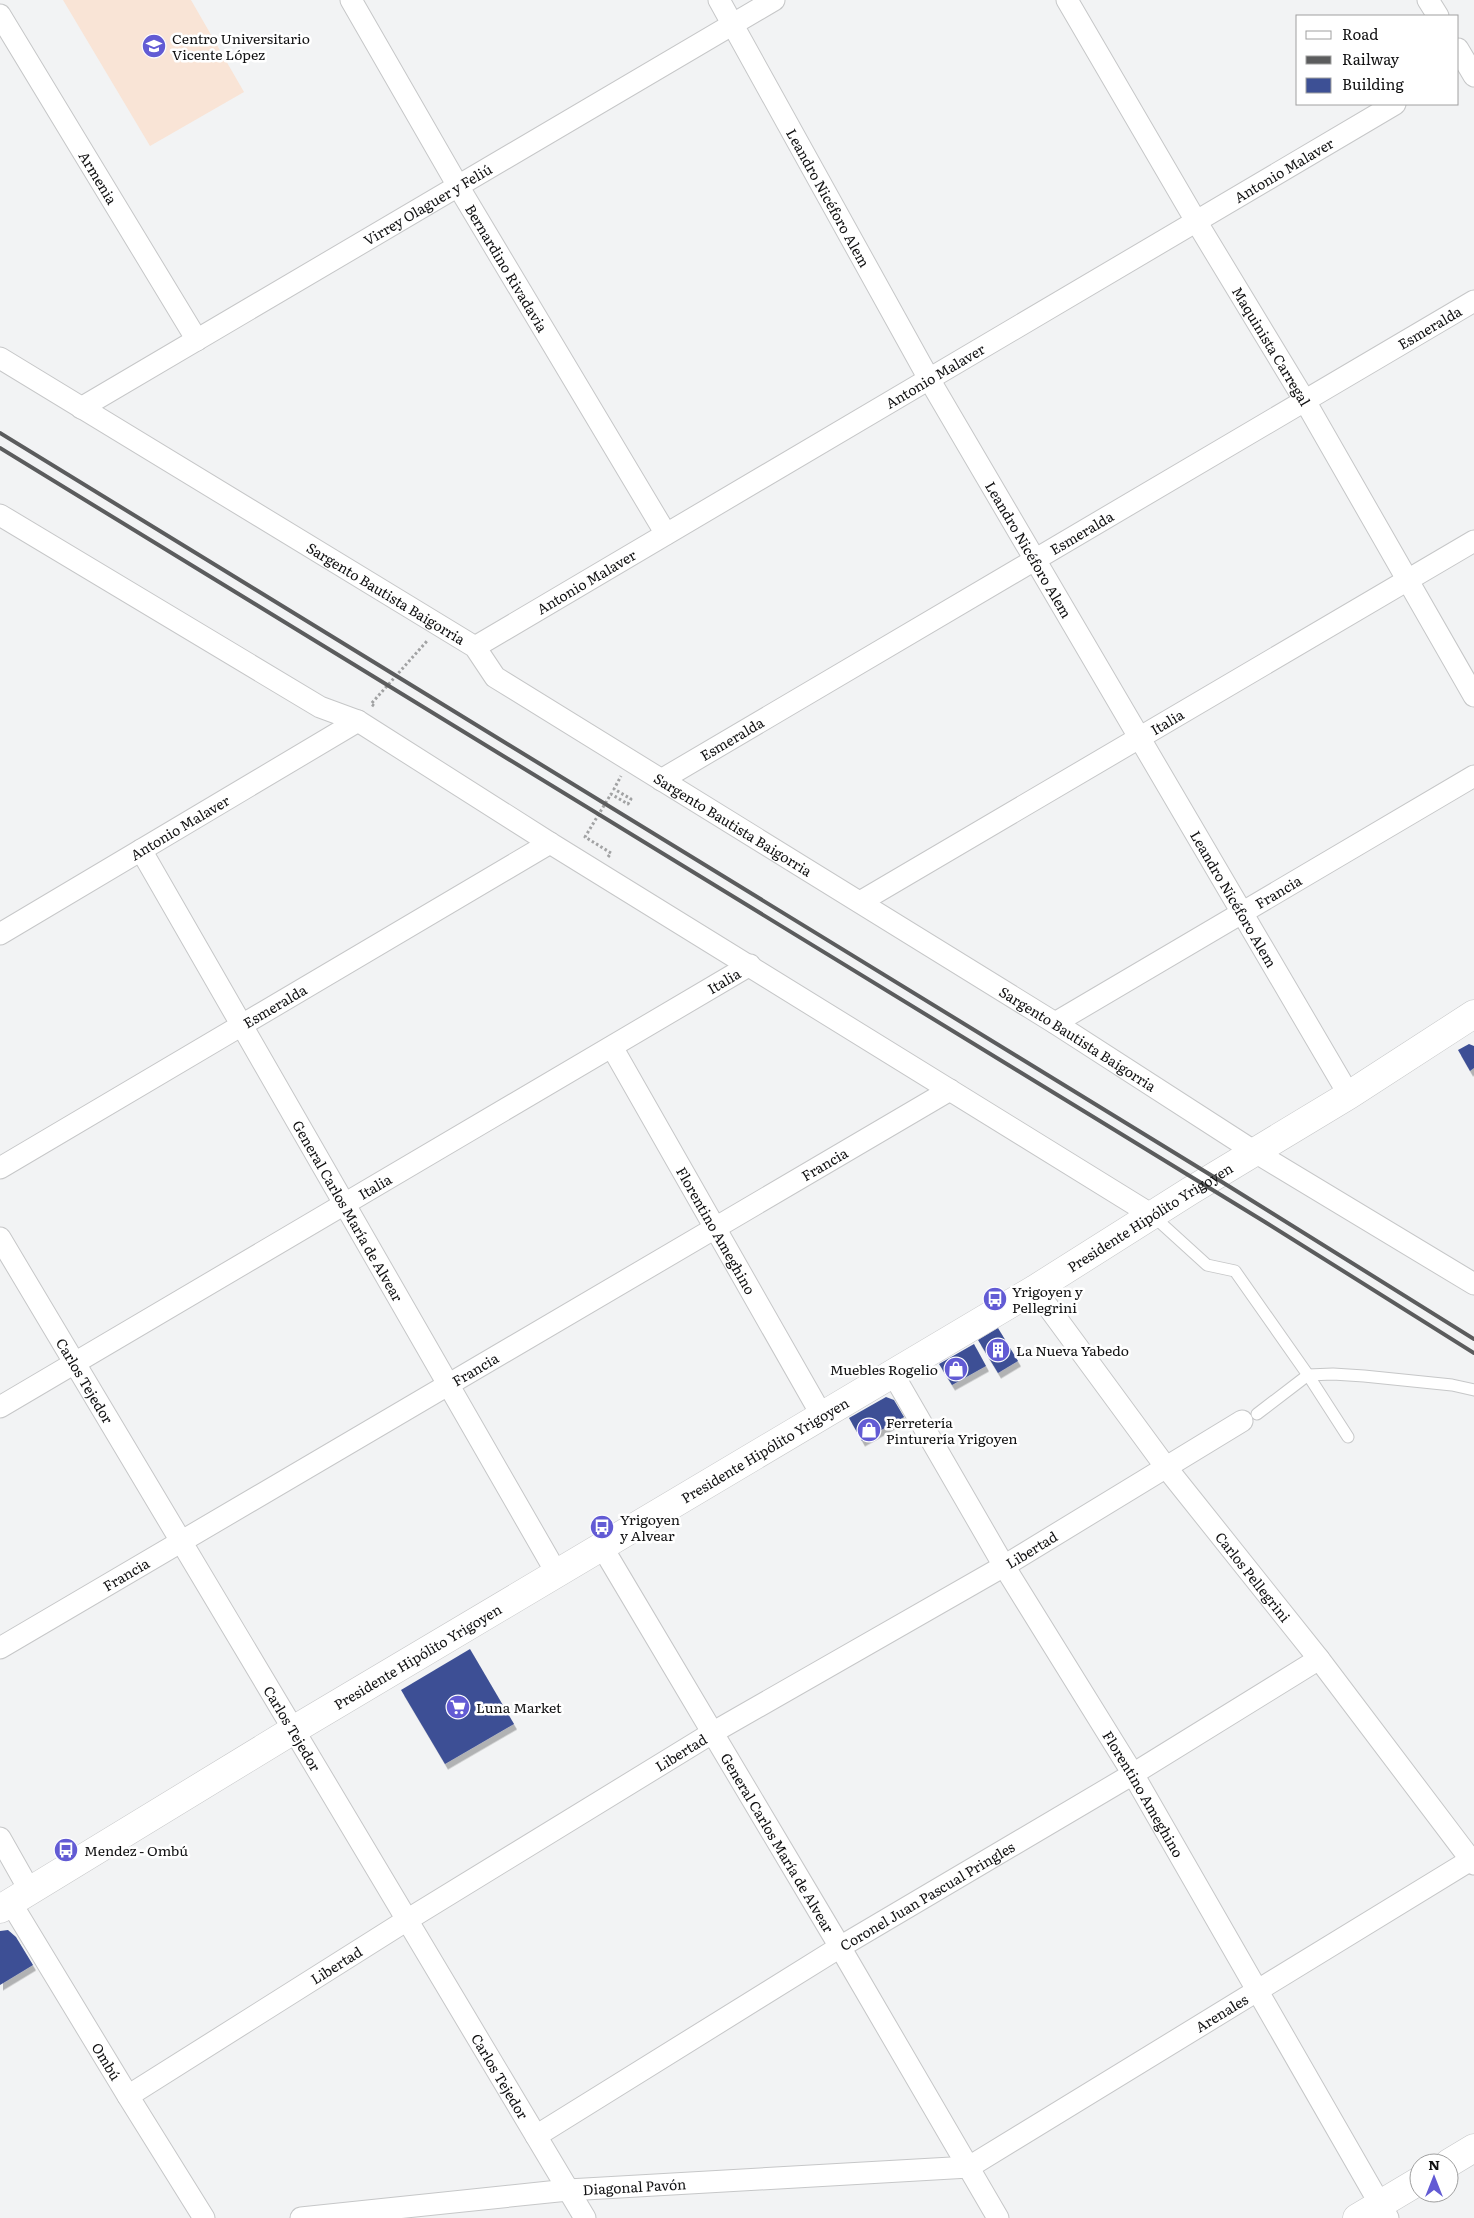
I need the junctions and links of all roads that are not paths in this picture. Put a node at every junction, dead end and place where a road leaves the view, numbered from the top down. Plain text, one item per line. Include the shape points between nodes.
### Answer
1 (350, 0) edge
2 (719, 0) edge
3 (774, 0) edge
4 (1067, 0) edge
5 (1428, 0) edge
6 (0, 15) edge
7 (1437, 15) edge
8 (733, 24) junction
9 (1393, 105) edge
10 (458, 186) junction
11 (1196, 221) junction
12 (1474, 301) edge
13 (197, 340) junction
14 (0, 358) edge
15 (929, 379) junction
16 (1305, 400) junction
17 (81, 408) junction
18 (0, 515) edge
19 (666, 534) junction
20 (1474, 540) edge
21 (1035, 560) junction
22 (1407, 580) junction
23 (475, 647) junction
24 (1474, 696) edge
25 (358, 721) junction
26 (1140, 738) junction
27 (1474, 776) edge
28 (661, 780) junction
29 (550, 843) junction
30 (141, 850) junction
31 (860, 902) junction
32 (1242, 912) junction
33 (0, 934) edge
34 (750, 965) junction
35 (1474, 1014) edge
36 (1055, 1023) junction
37 (242, 1025) junction
38 (612, 1048) junction
39 (950, 1090) junction
40 (1349, 1095) junction
41 (1255, 1152) junction
42 (0, 1168) edge
43 (345, 1203) junction
44 (1152, 1215) junction
45 (715, 1227) junction
46 (0, 1238) edge
47 (1474, 1284) edge
48 (1035, 1289) junction
49 (74, 1363) junction
50 (893, 1374) junction
51 (1308, 1375) junction
52 (449, 1384) junction
53 (1474, 1390) edge
54 (0, 1407) edge
55 (821, 1414) junction
56 (1250, 1418) joint
57 (1348, 1437) dead end
58 (1165, 1466) junction
59 (181, 1541) junction
60 (601, 1546) junction
61 (1004, 1566) junction
62 (556, 1572) junction
63 (0, 1648) edge
64 (1319, 1659) junction
65 (294, 1729) junction
66 (712, 1733) junction
67 (1132, 1774) junction
68 (0, 1838) edge
69 (1473, 1861) edge
70 (14, 1901) edge
71 (407, 1920) junction
72 (840, 1947) junction
73 (1258, 1990) junction
74 (128, 2096) junction
75 (536, 2136) junction
76 (1474, 2148) edge
77 (1459, 2157) edge
78 (969, 2167) junction
79 (1409, 2188) edge
80 (568, 2190) junction
81 (1375, 2214) edge
82 (204, 2218) edge
83 (301, 2218) edge
84 (585, 2218) edge
85 (998, 2218) edge

1 - 10 street, Bernardino Rivadavia
2 - 8 street, Leandro Nicéforo Alem
3 - 8 street, Virrey Olaguer y Feliú
4 - 11 street, Maquinista Carregal
5 - 7 street
6 - 13 street, Armenia
8 - 10 street, Virrey Olaguer y Feliú
8 - 15 street, Leandro Nicéforo Alem
9 - 11 street, Antonio Malaver
10 - 13 street, Virrey Olaguer y Feliú
10 - 19 street, Bernardino Rivadavia
11 - 15 street, Antonio Malaver
11 - 16 street, Maquinista Carregal
12 - 16 street, Esmeralda
13 - 17 street, Virrey Olaguer y Feliú
14 - 17 street, Sargento Bautista Baigorria
15 - 19 street, Antonio Malaver
15 - 21 street, Leandro Nicéforo Alem
16 - 21 street, Esmeralda
16 - 22 street, Maquinista Carregal
17 - 23 street, Sargento Bautista Baigorria
18 - 25 street via 320,707
19 - 23 street, Antonio Malaver
20 - 22 street, Italia
21 - 26 street, Leandro Nicéforo Alem
21 - 28 street, Esmeralda
22 - 24 street, Maquinista Carregal
22 - 26 street, Italia
23 - 28 street, Sargento Bautista Baigorria via 495,677
25 - 29 street
25 - 30 street, Antonio Malaver
26 - 31 street, Italia
26 - 32 street, Leandro Nicéforo Alem
27 - 32 street, Francia
28 - 31 street, Sargento Bautista Baigorria
29 - 34 street
29 - 37 street, Esmeralda
30 - 33 street, Antonio Malaver
30 - 37 street, General Carlos María de Alvear
31 - 36 street, Sargento Bautista Baigorria
32 - 36 street, Francia
32 - 40 street, Leandro Nicéforo Alem
34 - 38 street, Italia
34 - 39 street
35 - 40 street, Presidente Hipólito Yrigoyen
36 - 41 street, Sargento Bautista Baigorria
37 - 42 street, Esmeralda
37 - 43 street, General Carlos María de Alvear
38 - 43 street, Italia
38 - 45 street, Florentino Ameghino
39 - 44 street
39 - 45 street, Francia
40 - 41 street, Presidente Hipólito Yrigoyen
41 - 44 street, Presidente Hipólito Yrigoyen
41 - 47 street, Sargento Bautista Baigorria
43 - 49 street, Italia
43 - 52 street, General Carlos María de Alvear
44 - 48 street, Presidente Hipólito Yrigoyen
44 - 51 lane via 1207,1265 1235,1271
45 - 52 street, Francia
45 - 55 street, Florentino Ameghino
46 - 49 street, Carlos Tejedor
48 - 50 street, Presidente Hipólito Yrigoyen
48 - 58 street, Carlos Pellegrini
49 - 54 street, Italia
49 - 59 street, Carlos Tejedor
50 - 55 street, Presidente Hipólito Yrigoyen
50 - 61 street, Florentino Ameghino
51 - 53 lane via 1364,1376
51 - 56 lane
51 - 57 lane
52 - 59 street, Francia
52 - 62 street, General Carlos María de Alvear
55 - 60 street, Presidente Hipólito Yrigoyen
56 - 58 street, Libertad
58 - 61 street, Libertad
58 - 64 street, Carlos Pellegrini
59 - 63 street, Francia
59 - 65 street, Carlos Tejedor
60 - 62 street, Presidente Hipólito Yrigoyen
60 - 66 street, General Carlos María de Alvear
61 - 66 street, Libertad
61 - 67 street, Florentino Ameghino
62 - 65 street, Presidente Hipólito Yrigoyen
64 - 67 street, Coronel Juan Pascual Pringles
64 - 69 street, Carlos Pellegrini
65 - 70 street, Presidente Hipólito Yrigoyen
65 - 71 street, Carlos Tejedor
66 - 71 street, Libertad
66 - 72 street, General Carlos María de Alvear
67 - 72 street, Coronel Juan Pascual Pringles
67 - 73 street, Florentino Ameghino
68 - 70 street, Ombú
69 - 73 street, Arenales
70 - 74 street, Ombú
71 - 74 street, Libertad
71 - 75 street, Carlos Tejedor
72 - 75 street, Coronel Juan Pascual Pringles
72 - 78 street, General Carlos María de Alvear
73 - 78 street, Arenales
73 - 81 street, Florentino Ameghino
74 - 82 street, Ombú
75 - 80 street, Carlos Tejedor
76 - 77 street
78 - 80 street, Diagonal Pavón
78 - 85 street, General Carlos María de Alvear
79 - 81 street
80 - 83 street, Diagonal Pavón
80 - 84 street, Carlos Tejedor

